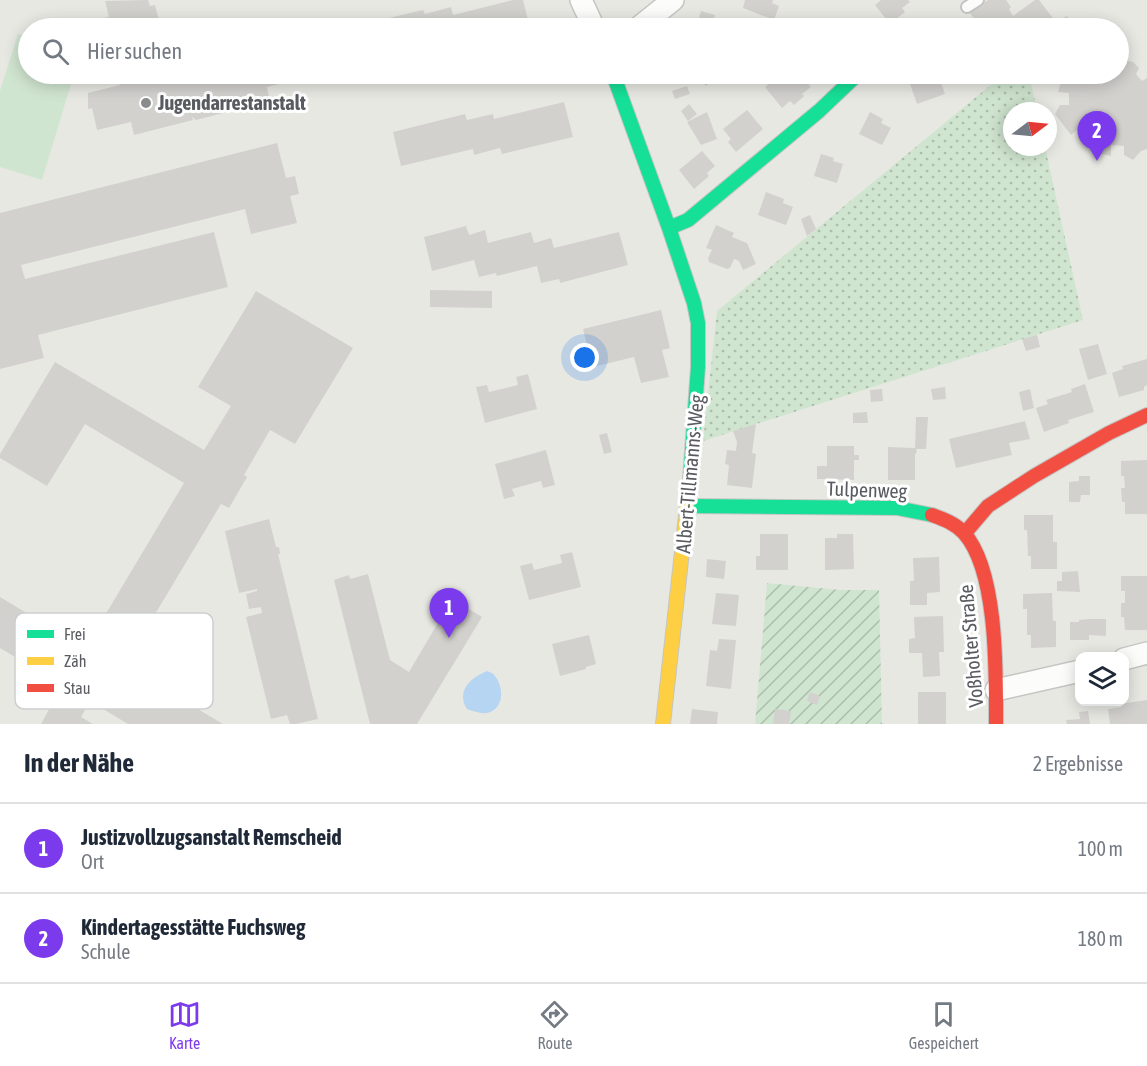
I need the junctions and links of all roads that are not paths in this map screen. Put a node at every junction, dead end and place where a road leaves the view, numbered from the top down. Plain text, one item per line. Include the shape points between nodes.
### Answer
1 (581, 0) edge
2 (673, 0) edge
3 (978, 0) edge
4 (967, 8) dead end
5 (589, 18) edge
6 (650, 18) edge
7 (617, 84) edge
8 (847, 84) edge
9 (669, 228) junction
10 (1147, 415) edge
11 (688, 506) junction
12 (965, 533) junction
13 (1147, 653) edge
14 (1129, 658) edge
15 (1075, 672) edge
16 (996, 690) junction
17 (663, 724) edge
18 (996, 724) edge

1 - 5 street
2 - 6 street
3 - 4 lane
7 - 9 street, Albert-Tillmanns-Weg
8 - 9 street via 688,219
9 - 11 street, Albert-Tillmanns-Weg via 698,323
10 - 12 street via 1109,433 988,506
11 - 12 street, Tulpenweg via 897,508 927,513
11 - 17 street, Albert-Tillmanns-Weg
12 - 16 street, Voßholter Straße via 978,553 985,577
13 - 14 street
15 - 16 street
16 - 18 street, Voßholter Straße

